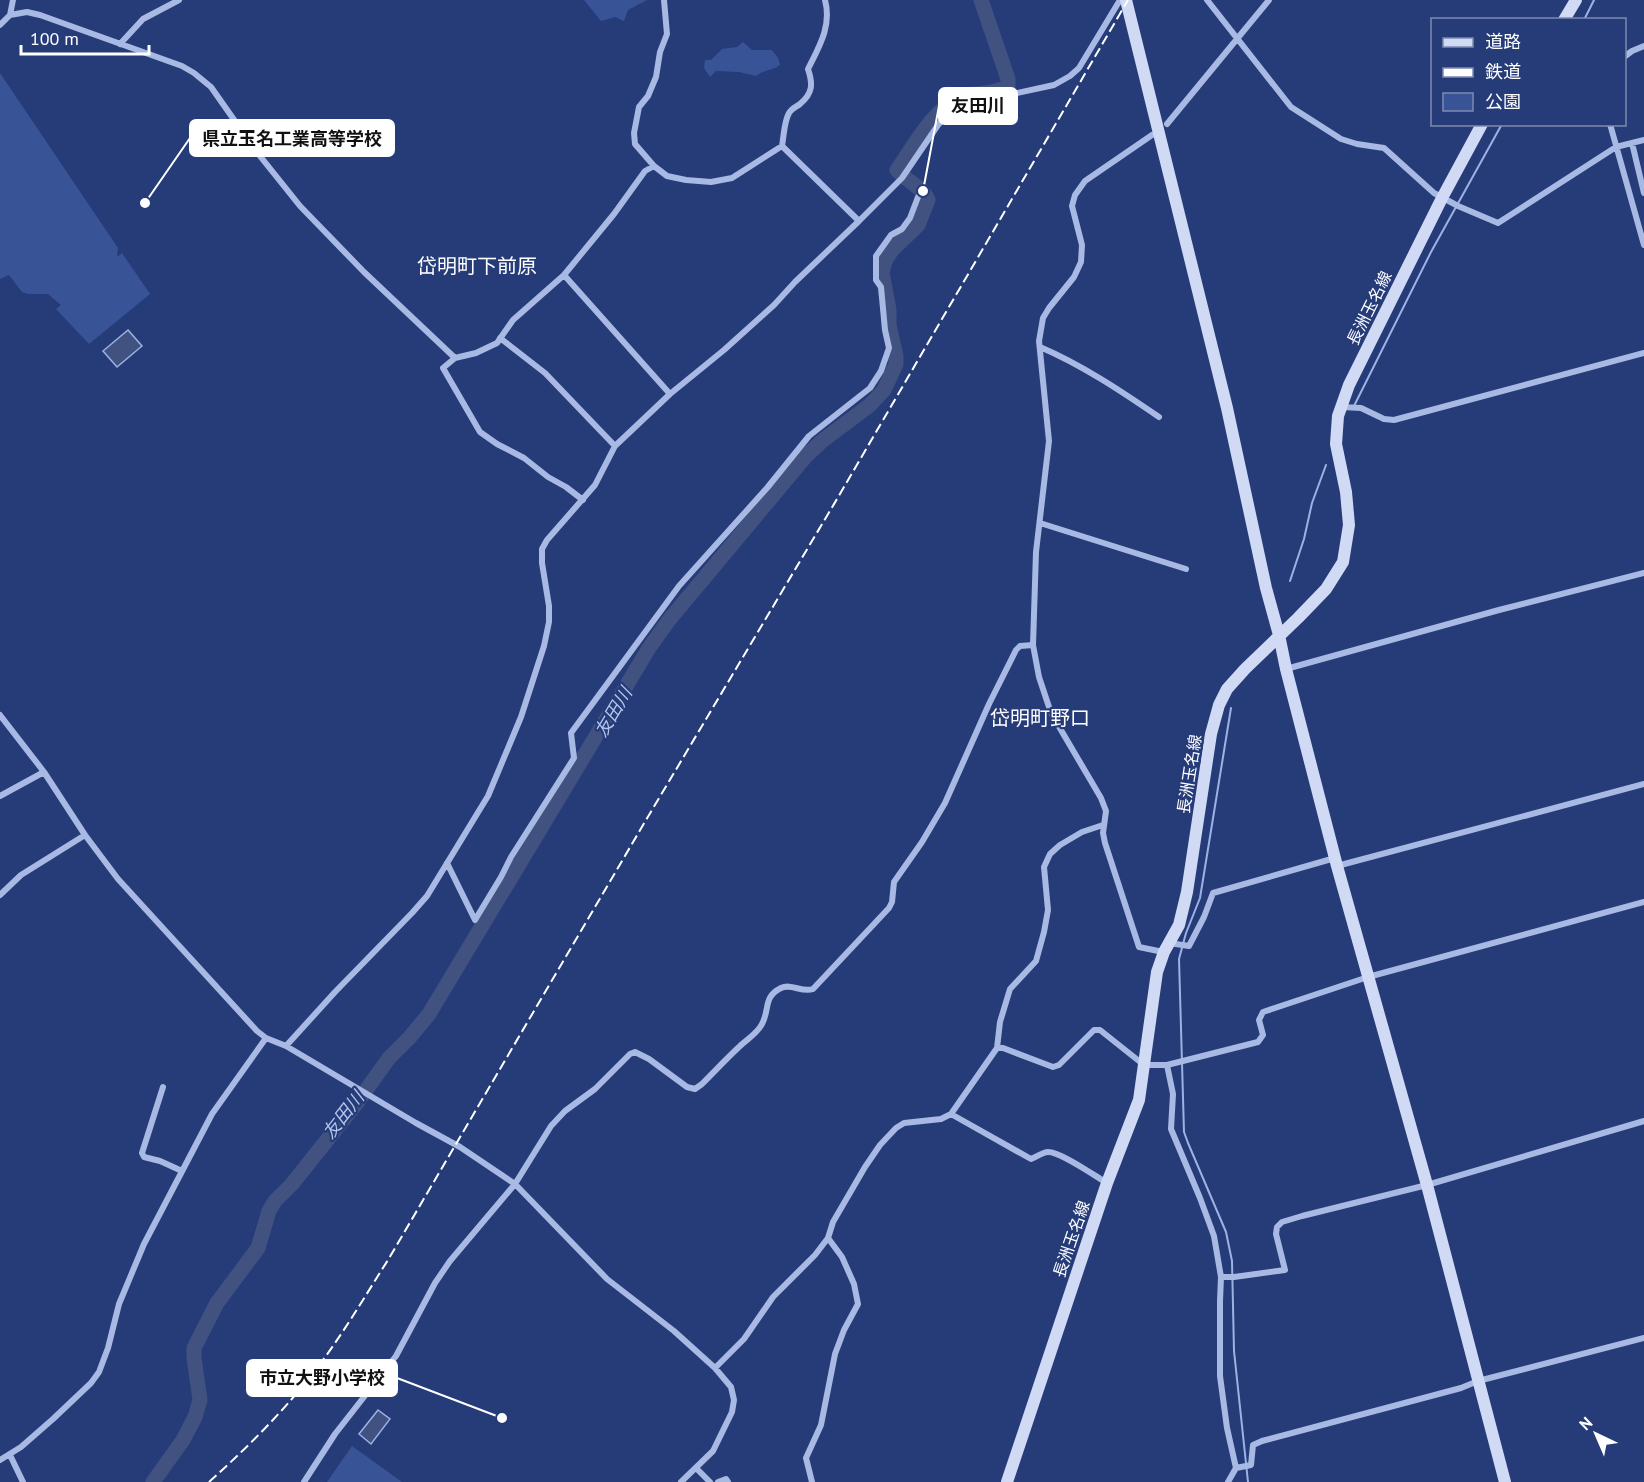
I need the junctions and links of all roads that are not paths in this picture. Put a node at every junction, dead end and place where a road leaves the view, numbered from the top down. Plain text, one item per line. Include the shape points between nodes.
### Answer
1 (13, 0) edge
2 (179, 0) edge
3 (664, 0) edge
4 (825, 0) edge
5 (1120, 0) edge
6 (1126, 0) edge
7 (1208, 0) edge
8 (1269, 0) edge
9 (1576, 0) edge
10 (10, 15) junction
11 (1565, 18) edge
12 (0, 25) edge
13 (1238, 38) junction
14 (120, 44) junction
15 (1644, 46) edge
16 (1626, 56) edge
17 (1167, 124) dead end
18 (1481, 126) edge
19 (1611, 126) edge
20 (1152, 135) dead end
21 (1644, 140) edge
22 (1632, 143) junction
23 (782, 146) junction
24 (1616, 147) junction
25 (654, 166) junction
26 (1644, 193) edge
27 (918, 197) dead end
28 (1442, 198) junction
29 (859, 221) junction
30 (1644, 245) edge
31 (564, 274) junction
32 (500, 338) junction
33 (1040, 347) junction
34 (1644, 353) edge
35 (455, 358) junction
36 (670, 394) junction
37 (1341, 407) junction
38 (1159, 417) dead end
39 (615, 446) junction
40 (583, 500) junction
41 (1040, 523) junction
42 (1186, 569) dead end
43 (1644, 573) edge
44 (1279, 635) junction
45 (1033, 645) junction
46 (1286, 669) junction
47 (0, 715) edge
48 (44, 772) junction
49 (1644, 784) edge
50 (0, 796) edge
51 (1103, 825) junction
52 (85, 834) junction
53 (1336, 862) junction
54 (447, 863) junction
55 (0, 895) edge
56 (1644, 902) edge
57 (1174, 946) junction
58 (1368, 977) junction
59 (266, 1038) junction
60 (286, 1046) junction
61 (997, 1048) junction
62 (1144, 1065) junction
63 (1167, 1065) junction
64 (163, 1087) dead end
65 (951, 1114) junction
66 (1644, 1121) edge
67 (182, 1171) junction
68 (1107, 1183) junction
69 (515, 1184) junction
70 (1427, 1185) junction
71 (828, 1238) junction
72 (1221, 1277) junction
73 (1644, 1338) edge
74 (715, 1368) junction
75 (1478, 1381) junction
76 (10, 1455) junction
77 (0, 1460) edge
78 (1239, 1467) junction
79 (696, 1468) junction
80 (23, 1482) edge
81 (304, 1482) edge
82 (681, 1482) edge
83 (710, 1482) edge
84 (718, 1482) edge
85 (728, 1482) edge
86 (812, 1482) edge
87 (1006, 1482) edge
88 (1228, 1482) edge
89 (1505, 1482) edge

1 - 10 street
2 - 14 street via 142,19
3 - 25 street via 667,34 656,77 639,107 634,133 635,144
4 - 23 street via 827,26 808,69 812,82 809,94 790,110
5 - 29 street via 1070,76 1054,85 974,99 952,109 903,176
6 - 44 street
7 - 13 street
8 - 13 street
9 - 11 street
10 - 12 street
10 - 14 street via 40,15
13 - 17 street
13 - 28 street via 1291,107 1341,139 1384,148
14 - 35 street via 182,66 211,87 300,207
15 - 16 street
18 - 28 street, 長洲玉名線
19 - 24 street
20 - 33 street via 1085,182 1075,195 1072,206 1083,245 1080,262 1074,277 1043,318
21 - 22 street
22 - 24 street
22 - 26 street
23 - 25 street via 732,178 711,183 667,176
23 - 29 street
24 - 28 street via 1498,223
24 - 30 street
25 - 31 street via 645,171
27 - 54 street via 910,218 902,229 891,234 876,256 876,280 881,287 889,348 870,388 809,436 679,586 572,732 574,758 475,920
28 - 37 street, 長洲玉名線
29 - 36 street via 767,312
31 - 32 street via 513,320
31 - 36 street
32 - 35 street via 476,353
32 - 39 street via 544,373
33 - 38 street via 1116,387
33 - 41 street via 1049,441
34 - 37 street via 1394,420 1361,408
35 - 40 street via 443,368 480,432
36 - 39 street
37 - 44 street, 長洲玉名線 via 1336,444 1349,525 1343,562 1326,589
39 - 40 street
40 - 54 street via 542,549 549,622 537,672 488,796
41 - 42 street
41 - 45 street
43 - 46 street
44 - 46 street
44 - 57 street, 長洲玉名線 via 1227,689 1219,705
45 - 51 street via 1051,713 1101,798 1106,811
45 - 69 street via 1016,650 945,803 894,882 889,908 813,989 778,989 769,998 756,1032 695,1089 649,1059 635,1052 630,1054 551,1126
46 - 53 street
47 - 48 street
48 - 50 street
48 - 52 street
49 - 53 street
51 - 57 street via 1105,843 1139,947
51 - 61 street via 1082,832 1050,854 1044,867 1048,910 1044,932 1036,961 1010,989
52 - 55 street via 21,875
52 - 59 street via 135,898
53 - 57 street via 1213,893 1188,946
53 - 58 street
54 - 60 street via 412,914
56 - 58 street
57 - 62 street, 長洲玉名線 via 1157,972
58 - 63 street via 1263,1012 1259,1020 1263,1035 1258,1042
58 - 70 street
59 - 60 street
59 - 67 street via 212,1114
60 - 69 street via 460,1147
61 - 62 street via 1053,1067 1094,1030 1100,1030
61 - 65 street
62 - 63 street
62 - 68 street, 長洲玉名線 via 1139,1100
63 - 72 street via 1173,1094 1171,1129 1214,1236
64 - 67 street via 142,1153
65 - 68 street via 1031,1159 1050,1152
65 - 71 street via 896,1128 865,1167
66 - 70 street
67 - 76 street via 132,1271 99,1372
68 - 87 street, 長洲玉名線
69 - 74 street via 607,1279 674,1330
69 - 81 street via 435,1282 396,1356 335,1434
70 - 72 street via 1282,1222 1276,1227 1276,1234 1285,1269
70 - 75 street
71 - 74 street via 773,1296 744,1339
71 - 86 street via 842,1257 858,1304 835,1354 821,1425 806,1458
72 - 78 street via 1220,1376 1227,1428
73 - 75 street
74 - 79 street via 731,1387 733,1406 718,1443
75 - 78 street via 1262,1441 1253,1445 1251,1465
75 - 89 street
76 - 77 street
76 - 80 street
78 - 88 street
79 - 82 street
79 - 83 street
84 - 85 street

